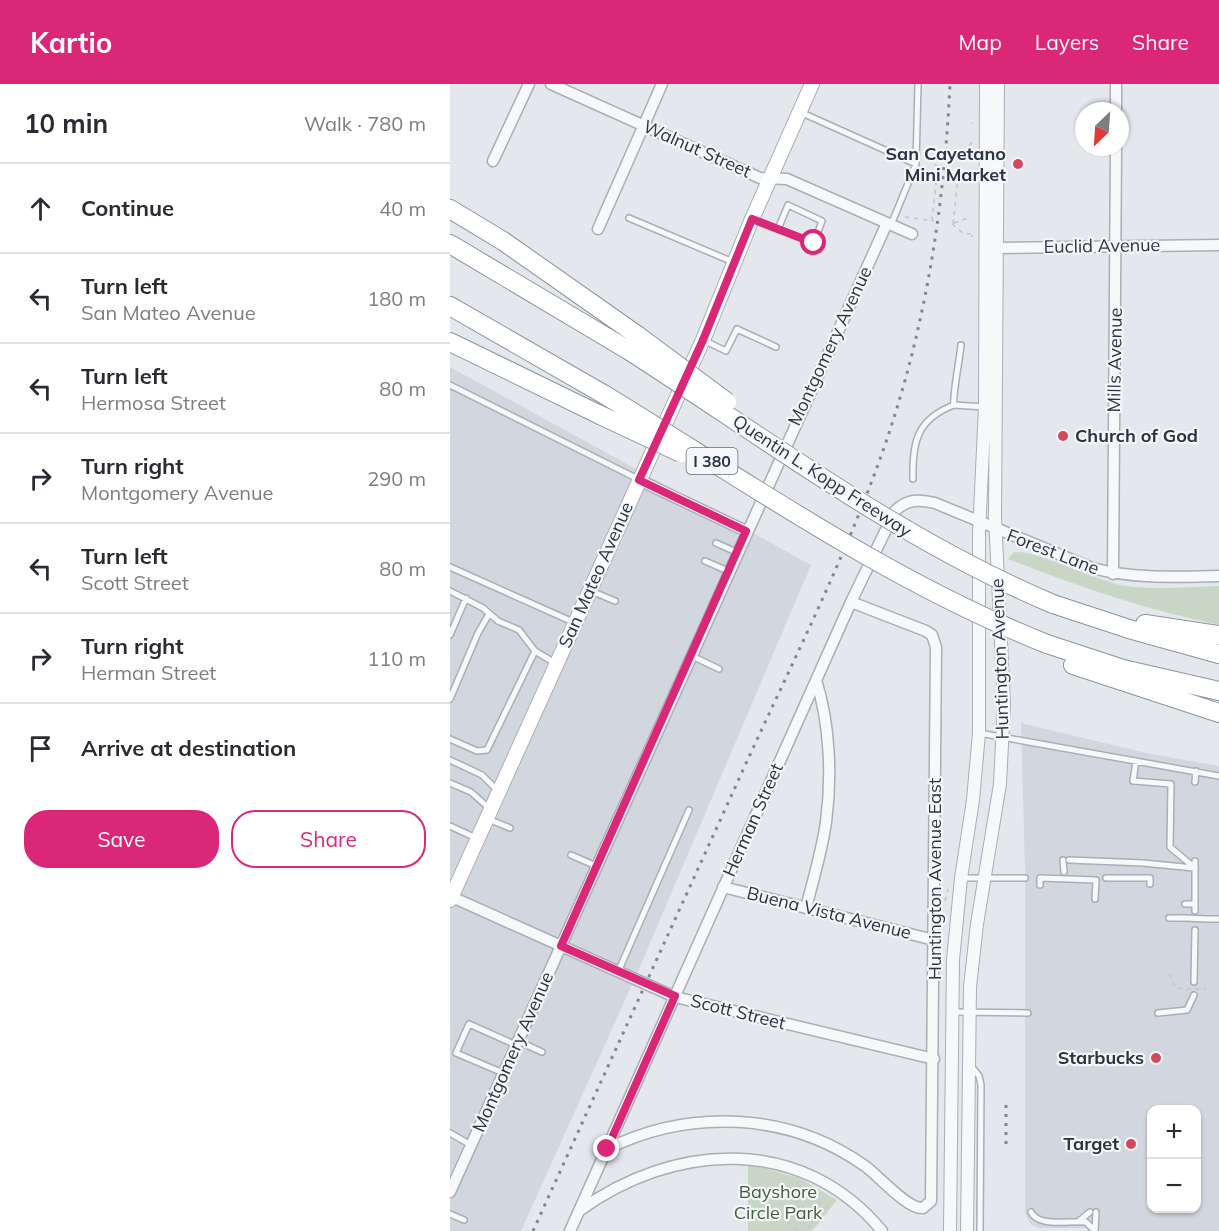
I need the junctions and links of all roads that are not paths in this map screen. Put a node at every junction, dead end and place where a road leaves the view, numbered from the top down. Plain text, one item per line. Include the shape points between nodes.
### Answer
1 (529, 84) edge
2 (551, 84) edge
3 (662, 84) edge
4 (812, 84) edge
5 (918, 84) edge
6 (986, 84) edge
7 (998, 84) edge
8 (1116, 84) edge
9 (1116, 102) edge
10 (800, 111) junction
11 (643, 125) junction
12 (1116, 156) edge
13 (493, 161) dead end
14 (916, 164) junction
15 (770, 178) junction
16 (450, 209) edge
17 (629, 218) dead end
18 (752, 219) junction
19 (887, 223) junction
20 (598, 229) dead end
21 (778, 229) junction
22 (912, 234) dead end
23 (450, 244) edge
24 (1219, 245) edge
25 (1116, 246) junction
26 (990, 248) junction
27 (734, 262) junction
28 (450, 306) edge
29 (703, 340) junction
30 (450, 342) edge
31 (632, 343) junction
32 (961, 345) dead end
33 (776, 348) dead end
34 (450, 386) edge
35 (954, 405) junction
36 (985, 407) junction
37 (913, 478) dead end
38 (639, 480) junction
39 (979, 522) junction
40 (819, 528) junction
41 (996, 530) junction
42 (746, 531) junction
43 (716, 543) dead end
44 (736, 552) junction
45 (705, 561) dead end
46 (450, 567) edge
47 (728, 571) junction
48 (1113, 573) junction
49 (1219, 576) edge
50 (590, 590) junction
51 (450, 591) edge
52 (466, 598) junction
53 (615, 600) dead end
54 (850, 602) junction
55 (1053, 604) junction
56 (489, 614) junction
57 (575, 623) junction
58 (450, 635) edge
59 (1219, 635) edge
60 (1049, 650) junction
61 (535, 651) junction
62 (1219, 654) edge
63 (690, 656) junction
64 (557, 663) junction
65 (719, 669) dead end
66 (816, 680) junction
67 (1219, 691) edge
68 (450, 699) edge
69 (1219, 713) edge
70 (979, 733) junction
71 (1003, 737) junction
72 (450, 739) edge
73 (450, 760) edge
74 (1136, 761) junction
75 (1196, 771) junction
76 (1219, 776) edge
77 (1194, 782) dead end
78 (450, 783) edge
79 (498, 791) junction
80 (689, 810) dead end
81 (488, 814) junction
82 (450, 826) edge
83 (510, 828) dead end
84 (477, 839) junction
85 (571, 855) dead end
86 (1195, 865) junction
87 (596, 867) junction
88 (1064, 872) dead end
89 (961, 878) junction
90 (985, 878) junction
91 (1025, 878) dead end
92 (1106, 878) dead end
93 (1113, 878) junction
94 (1117, 884) dead end
95 (1150, 884) dead end
96 (1040, 885) dead end
97 (723, 887) junction
98 (451, 898) edge
99 (1095, 899) dead end
100 (1185, 904) dead end
101 (806, 908) junction
102 (1169, 918) dead end
103 (1219, 919) edge
104 (1195, 930) dead end
105 (934, 940) junction
106 (561, 946) junction
107 (618, 972) junction
108 (1194, 982) dead end
109 (1194, 995) dead end
110 (675, 996) junction
111 (951, 1012) junction
112 (969, 1012) junction
113 (1028, 1013) dead end
114 (1158, 1013) dead end
115 (517, 1043) junction
116 (542, 1052) dead end
117 (934, 1059) junction
118 (968, 1063) junction
119 (503, 1073) junction
120 (450, 1133) edge
121 (471, 1145) junction
122 (607, 1149) junction
123 (450, 1192) edge
124 (579, 1211) junction
125 (1031, 1212) dead end
126 (450, 1214) edge
127 (464, 1220) dead end
128 (1079, 1221) junction
129 (570, 1231) edge
130 (882, 1231) edge
131 (950, 1231) edge
132 (967, 1231) edge
133 (980, 1231) edge
134 (1095, 1231) edge

1 - 13 street
2 - 11 street, Walnut Street
3 - 11 street
4 - 10 main road, San Mateo Avenue
5 - 14 lane
6 - 26 street, Huntington Avenue
7 - 26 street, Huntington Avenue
8 - 9 street
10 - 14 lane
10 - 15 main road, San Mateo Avenue
11 - 15 street, Walnut Street via 760,178
11 - 20 street
12 - 25 street, Mills Avenue
14 - 19 lane via 893,220
15 - 18 main road, San Mateo Avenue
15 - 19 street, Walnut Street via 787,179
16 - 31 highway via 503,241
17 - 27 lane
18 - 21 lane
18 - 27 main road, San Mateo Avenue
19 - 22 street, Walnut Street
19 - 42 street, Montgomery Avenue
21 - 21 lane via 814,243 822,221 788,205
23 - 31 highway
24 - 25 street, Euclid Avenue
25 - 26 street, Euclid Avenue
25 - 48 street, Mills Avenue
26 - 36 street, Huntington Avenue
26 - 41 street, Huntington Avenue
27 - 29 main road, San Mateo Avenue
28 - 40 highway, I 380, bridge via 605,395
29 - 33 lane via 726,351 737,329
29 - 38 main road, San Mateo Avenue
30 - 40 highway, bridge via 709,466
31 - 55 highway, Quentin L. Kopp Freeway, bridge via 884,519 982,573
32 - 35 lane
34 - 38 lane
35 - 36 lane
35 - 37 lane via 935,412 922,428 912,451
36 - 39 street, Huntington Avenue
38 - 42 street
38 - 50 main road, San Mateo Avenue
39 - 41 street, Herman Street
39 - 54 street, Herman Street via 923,500 903,503 889,519
39 - 70 street, Huntington Avenue
40 - 60 highway, I 380, bridge via 984,626
41 - 48 street, Forest Lane
41 - 71 street, Huntington Avenue via 1004,660
42 - 44 street, Montgomery Avenue
43 - 44 lane
44 - 47 street, Montgomery Avenue
45 - 47 lane
46 - 57 lane
47 - 63 street, Montgomery Avenue
48 - 49 street, Forest Lane via 1139,577
50 - 53 lane
50 - 57 main road, San Mateo Avenue
51 - 52 lane
52 - 56 lane
52 - 58 lane
54 - 66 street, Herman Street
54 - 105 street, Huntington Avenue East via 932,635 936,647
55 - 59 highway via 1116,619
55 - 62 highway, Quentin L. Kopp Freeway
56 - 61 lane via 519,630
56 - 68 lane
57 - 64 main road, San Mateo Avenue
60 - 67 highway
60 - 69 highway
61 - 64 lane
61 - 72 lane via 487,750 477,751
63 - 65 lane
63 - 87 street, Montgomery Avenue
64 - 79 main road, San Mateo Avenue
66 - 97 street, Herman Street
66 - 101 street via 827,742 827,811
70 - 71 lane
70 - 89 street, Huntington Avenue via 974,800
71 - 74 lane
71 - 90 street, Huntington Avenue
73 - 79 lane via 482,775
74 - 75 lane
74 - 86 lane via 1133,781 1172,784 1170,847
75 - 76 lane
75 - 77 lane
78 - 81 lane via 471,792
79 - 81 main road, San Mateo Avenue
80 - 107 lane
81 - 83 lane
81 - 84 main road, San Mateo Avenue
82 - 84 lane
84 - 98 main road, San Mateo Avenue
85 - 87 lane
86 - 88 lane via 1066,860
86 - 100 lane via 1195,908
87 - 106 street, Montgomery Avenue
89 - 90 lane
89 - 111 street, Huntington Avenue
90 - 91 lane
90 - 112 street, Huntington Avenue
92 - 93 lane
93 - 94 lane
93 - 95 lane via 1150,878
96 - 99 lane via 1040,878 1096,880
97 - 101 street, Buena Vista Avenue
97 - 110 street, Herman Street
98 - 106 street, Scott Street
101 - 105 street, Buena Vista Avenue
102 - 103 lane, bridge
104 - 108 lane
105 - 117 street, Huntington Avenue East
106 - 107 street, Scott Street
106 - 115 street, Montgomery Avenue
107 - 110 street, Scott Street
109 - 114 lane via 1187,1010
110 - 117 street, Scott Street
110 - 122 street, Herman Street
111 - 112 lane
111 - 131 street, Huntington Avenue
112 - 113 lane
112 - 118 street, Huntington Avenue
115 - 116 lane
115 - 119 street, Montgomery Avenue
115 - 119 lane via 469,1024 456,1053
117 - 122 street, Huntington Avenue East via 932,1193 931,1201 923,1208 911,1206 874,1173 838,1150 765,1125 725,1120 683,1124
118 - 132 street, Huntington Avenue
118 - 133 lane via 981,1085
119 - 121 street, Montgomery Avenue
120 - 121 lane
121 - 123 street, Montgomery Avenue
122 - 124 street, Herman Street
124 - 129 street, Herman Street
124 - 130 street via 610,1191 668,1166 690,1160 734,1158 780,1165 822,1182 862,1210
125 - 128 lane via 1042,1221
126 - 127 lane
128 - 134 lane
128 - 134 lane via 1093,1212

